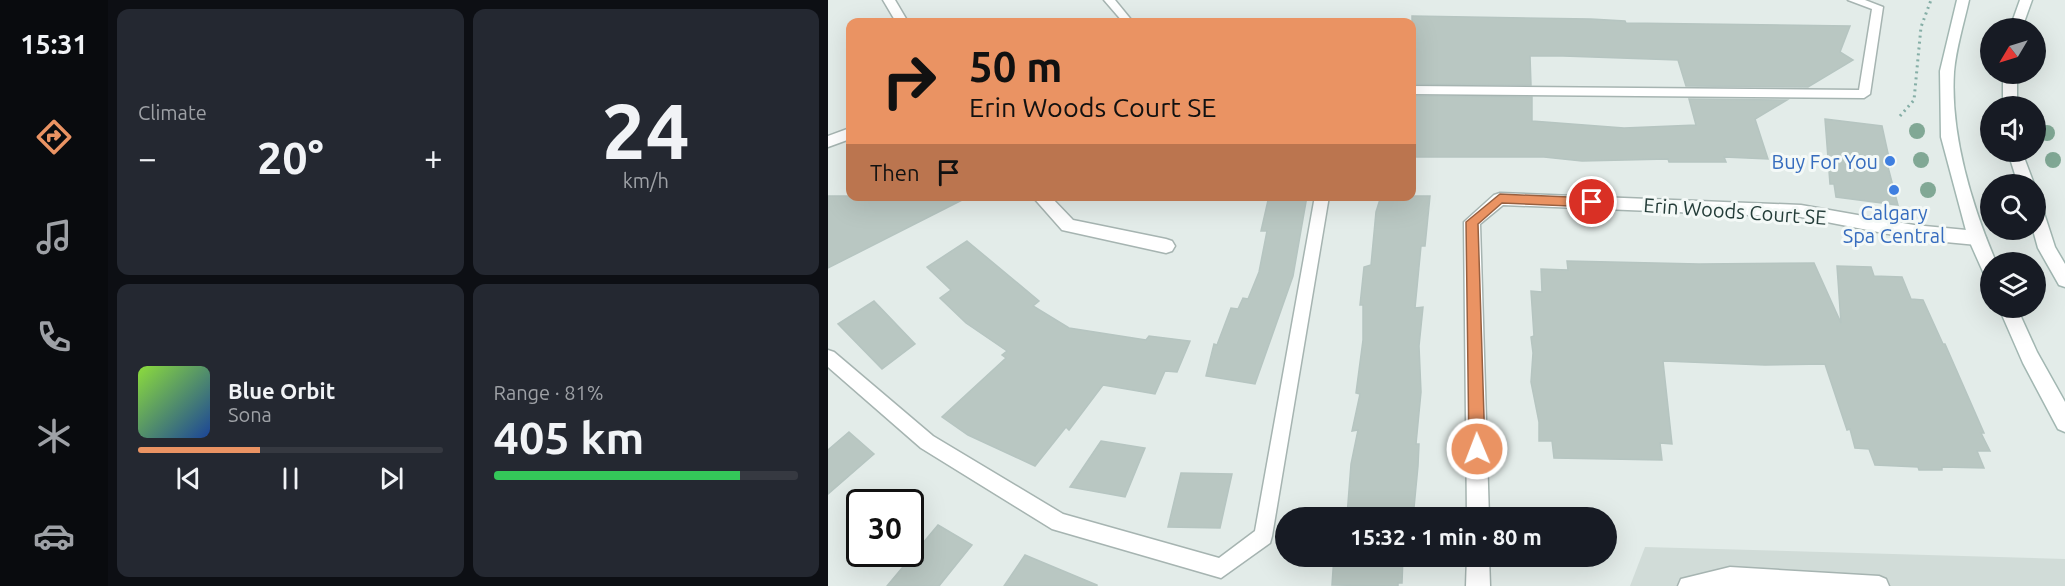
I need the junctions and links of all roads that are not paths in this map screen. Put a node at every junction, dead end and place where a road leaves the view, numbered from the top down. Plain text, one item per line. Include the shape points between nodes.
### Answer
1 (890, 0) edge
2 (1109, 0) edge
3 (1853, 0) edge
4 (1963, 0) edge
5 (2026, 0) edge
6 (900, 18) edge
7 (1125, 18) edge
8 (2020, 18) edge
9 (1416, 90) edge
10 (846, 135) edge
11 (828, 142) edge
12 (1045, 201) edge
13 (1321, 201) edge
14 (1977, 238) junction
15 (2044, 240) edge
16 (1166, 246) dead end
17 (1983, 252) edge
18 (2065, 280) edge
19 (2012, 318) edge
20 (828, 357) edge
21 (2065, 422) edge
22 (1478, 507) edge
23 (1478, 567) edge
24 (1478, 586) edge
25 (1688, 586) edge
26 (1879, 586) edge

1 - 6 street
2 - 7 lane
3 - 9 lane via 1878,7 1864,94
4 - 14 street via 1947,71 1949,136
5 - 8 street
10 - 11 street
12 - 16 street via 1068,225
13 - 20 lane via 1263,536 1221,568 1059,522 927,442
14 - 17 street
14 - 22 street, Erin Woods Court SE via 1914,232 1802,211 1500,199 1472,222
15 - 18 street
19 - 21 street
23 - 24 street
25 - 26 lane via 1730,577

